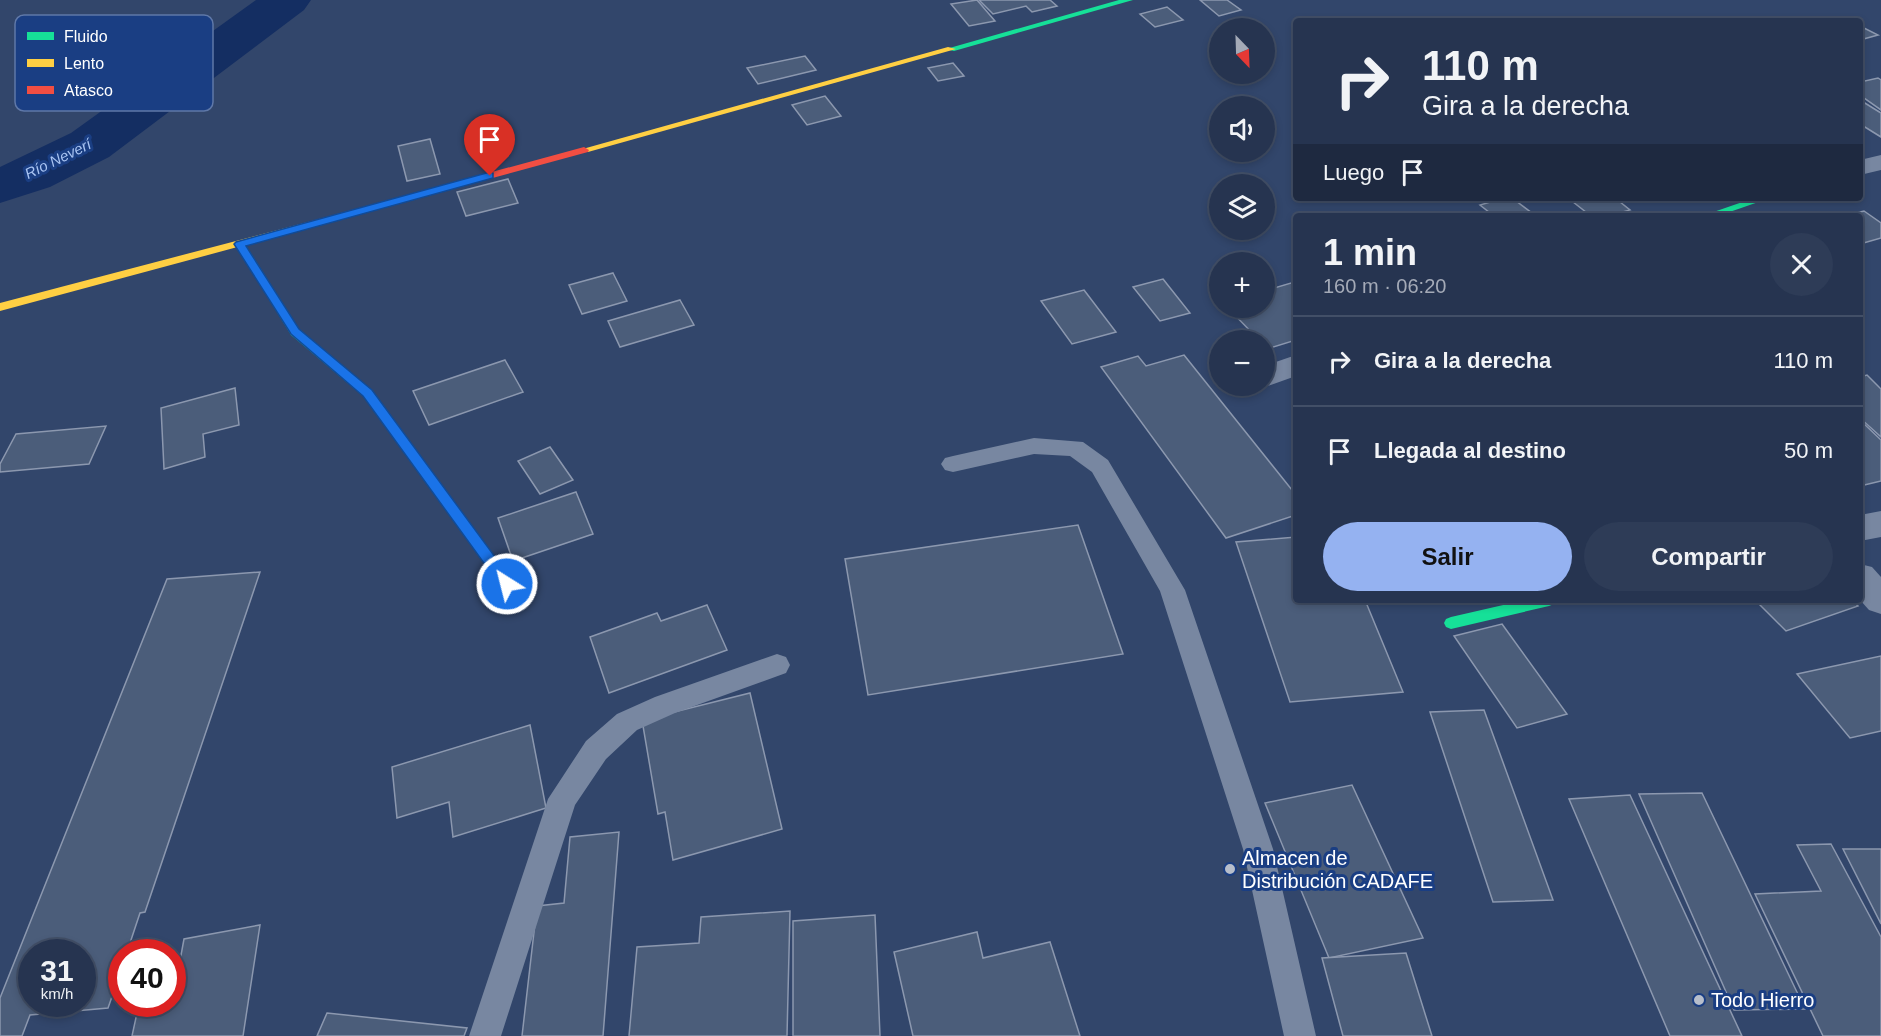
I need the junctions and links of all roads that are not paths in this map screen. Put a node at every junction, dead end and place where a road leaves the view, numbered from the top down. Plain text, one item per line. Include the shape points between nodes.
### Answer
1 (1129, 0) edge
2 (1881, 162) edge
3 (1863, 167) edge
4 (1755, 201) edge
5 (1717, 213) edge
6 (240, 244) junction
7 (0, 307) edge
8 (1293, 366) edge
9 (1275, 372) edge
10 (953, 464) dead end
11 (1881, 524) edge
12 (1863, 527) edge
13 (1863, 580) edge
14 (507, 584) dead end
15 (1881, 600) edge
16 (1536, 603) edge
17 (1450, 623) dead end
18 (777, 665) dead end
19 (485, 1036) edge
20 (1300, 1036) edge

1 - 6 street
2 - 3 street
4 - 5 street
6 - 7 street
6 - 14 street via 295,332 367,393
8 - 9 street
10 - 20 lane via 1034,446 1075,448 1100,466 1172,590 1258,849
11 - 12 street
13 - 15 street
16 - 17 street
18 - 19 lane via 627,722 596,750 562,799

